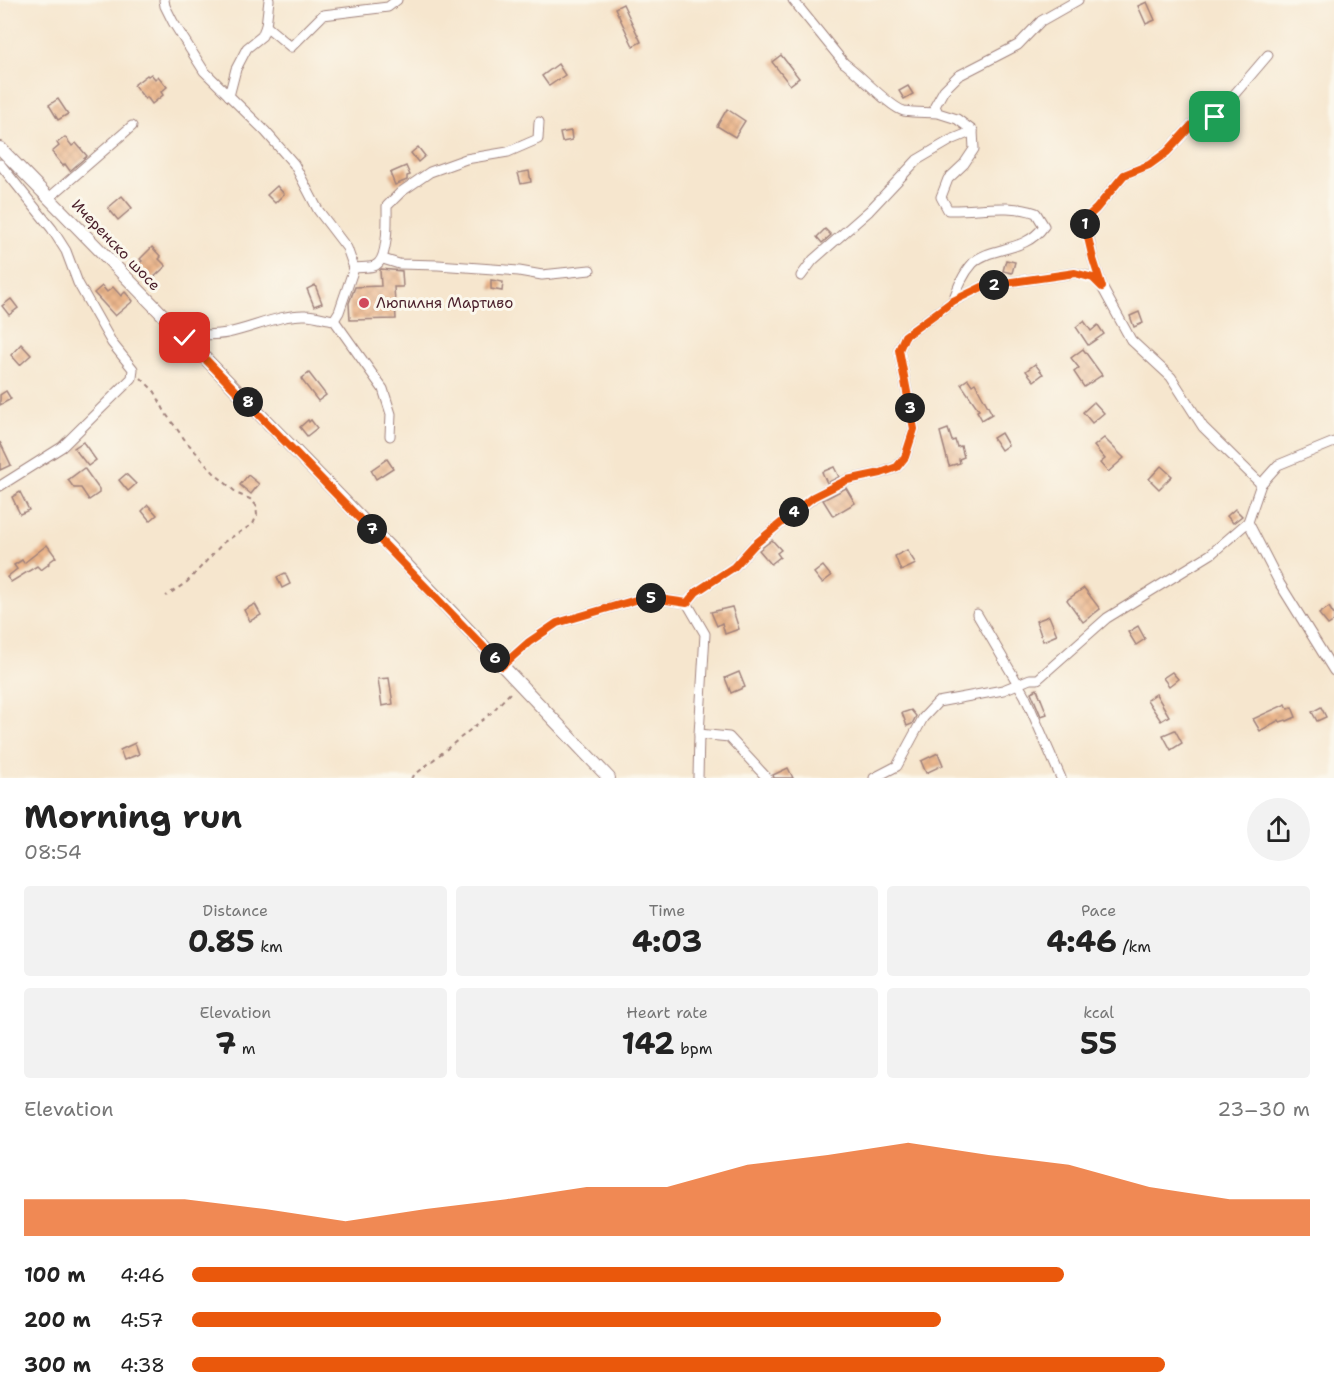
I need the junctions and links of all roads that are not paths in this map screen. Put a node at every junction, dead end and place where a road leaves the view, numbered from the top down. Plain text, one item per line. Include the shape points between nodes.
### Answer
1 (164, 0) edge
2 (269, 0) edge
3 (397, 0) edge
4 (793, 0) edge
5 (1078, 0) edge
6 (1064, 4) edge
7 (266, 26) junction
8 (1268, 55) dead end
9 (229, 96) junction
10 (938, 113) junction
11 (539, 122) dead end
12 (132, 126) dead end
13 (973, 131) junction
14 (0, 148) edge
15 (0, 164) edge
16 (49, 198) junction
17 (382, 258) junction
18 (354, 268) junction
19 (590, 270) dead end
20 (801, 276) dead end
21 (1102, 287) junction
22 (953, 301) junction
23 (334, 321) junction
24 (185, 338) junction
25 (390, 435) dead end
26 (1334, 442) edge
27 (1262, 484) junction
28 (0, 486) edge
29 (1248, 522) junction
30 (687, 603) junction
31 (977, 614) dead end
32 (502, 666) junction
33 (1334, 671) edge
34 (1017, 684) junction
35 (699, 734) junction
36 (609, 778) edge
37 (698, 778) edge
38 (767, 778) edge
39 (874, 778) edge
40 (1061, 778) edge

1 - 9 street via 204,71
2 - 7 street
3 - 7 street via 388,7 323,15 291,47
4 - 10 street via 844,63 902,111
5 - 6 street
6 - 10 street via 1018,45 958,76 935,106
7 - 9 street via 262,36 247,48
8 - 21 street via 1215,117 1202,114 1167,152 1124,175 1084,220
9 - 18 street via 294,164 318,210 347,248
10 - 13 street via 957,119
11 - 17 street via 538,139 508,152 466,159 430,172 401,192 387,206
12 - 16 street
13 - 20 street via 917,160
13 - 22 street via 974,149 948,179 941,197 948,210 1026,209 1036,213 1044,226 1018,246 975,261 962,278
14 - 16 street, Ичеренско шосе
15 - 28 street via 66,251 78,283 112,343 133,369 132,378 62,447
16 - 24 street, Ичеренско шосе
17 - 18 street via 376,265
17 - 19 street via 399,264 542,275
18 - 23 street
21 - 22 street via 1093,278 1075,273 984,286
21 - 27 street via 1131,340 1171,377 1203,427
22 - 30 street via 905,336 899,350 914,429 905,457 897,467 847,480 813,497
23 - 24 street via 306,315 228,333
23 - 25 street via 383,389 392,414
24 - 32 street, Ичеренско шосе
26 - 27 street via 1278,465
27 - 29 street
29 - 33 street via 1280,584
29 - 34 street via 1211,554 1107,618 1038,679
30 - 32 street via 646,597 557,623
30 - 35 street via 705,634
31 - 34 street
32 - 36 street, Ичеренско шосе
34 - 39 street via 938,702 923,718 897,766
34 - 40 street via 1026,696
35 - 37 street
35 - 38 street via 729,737

